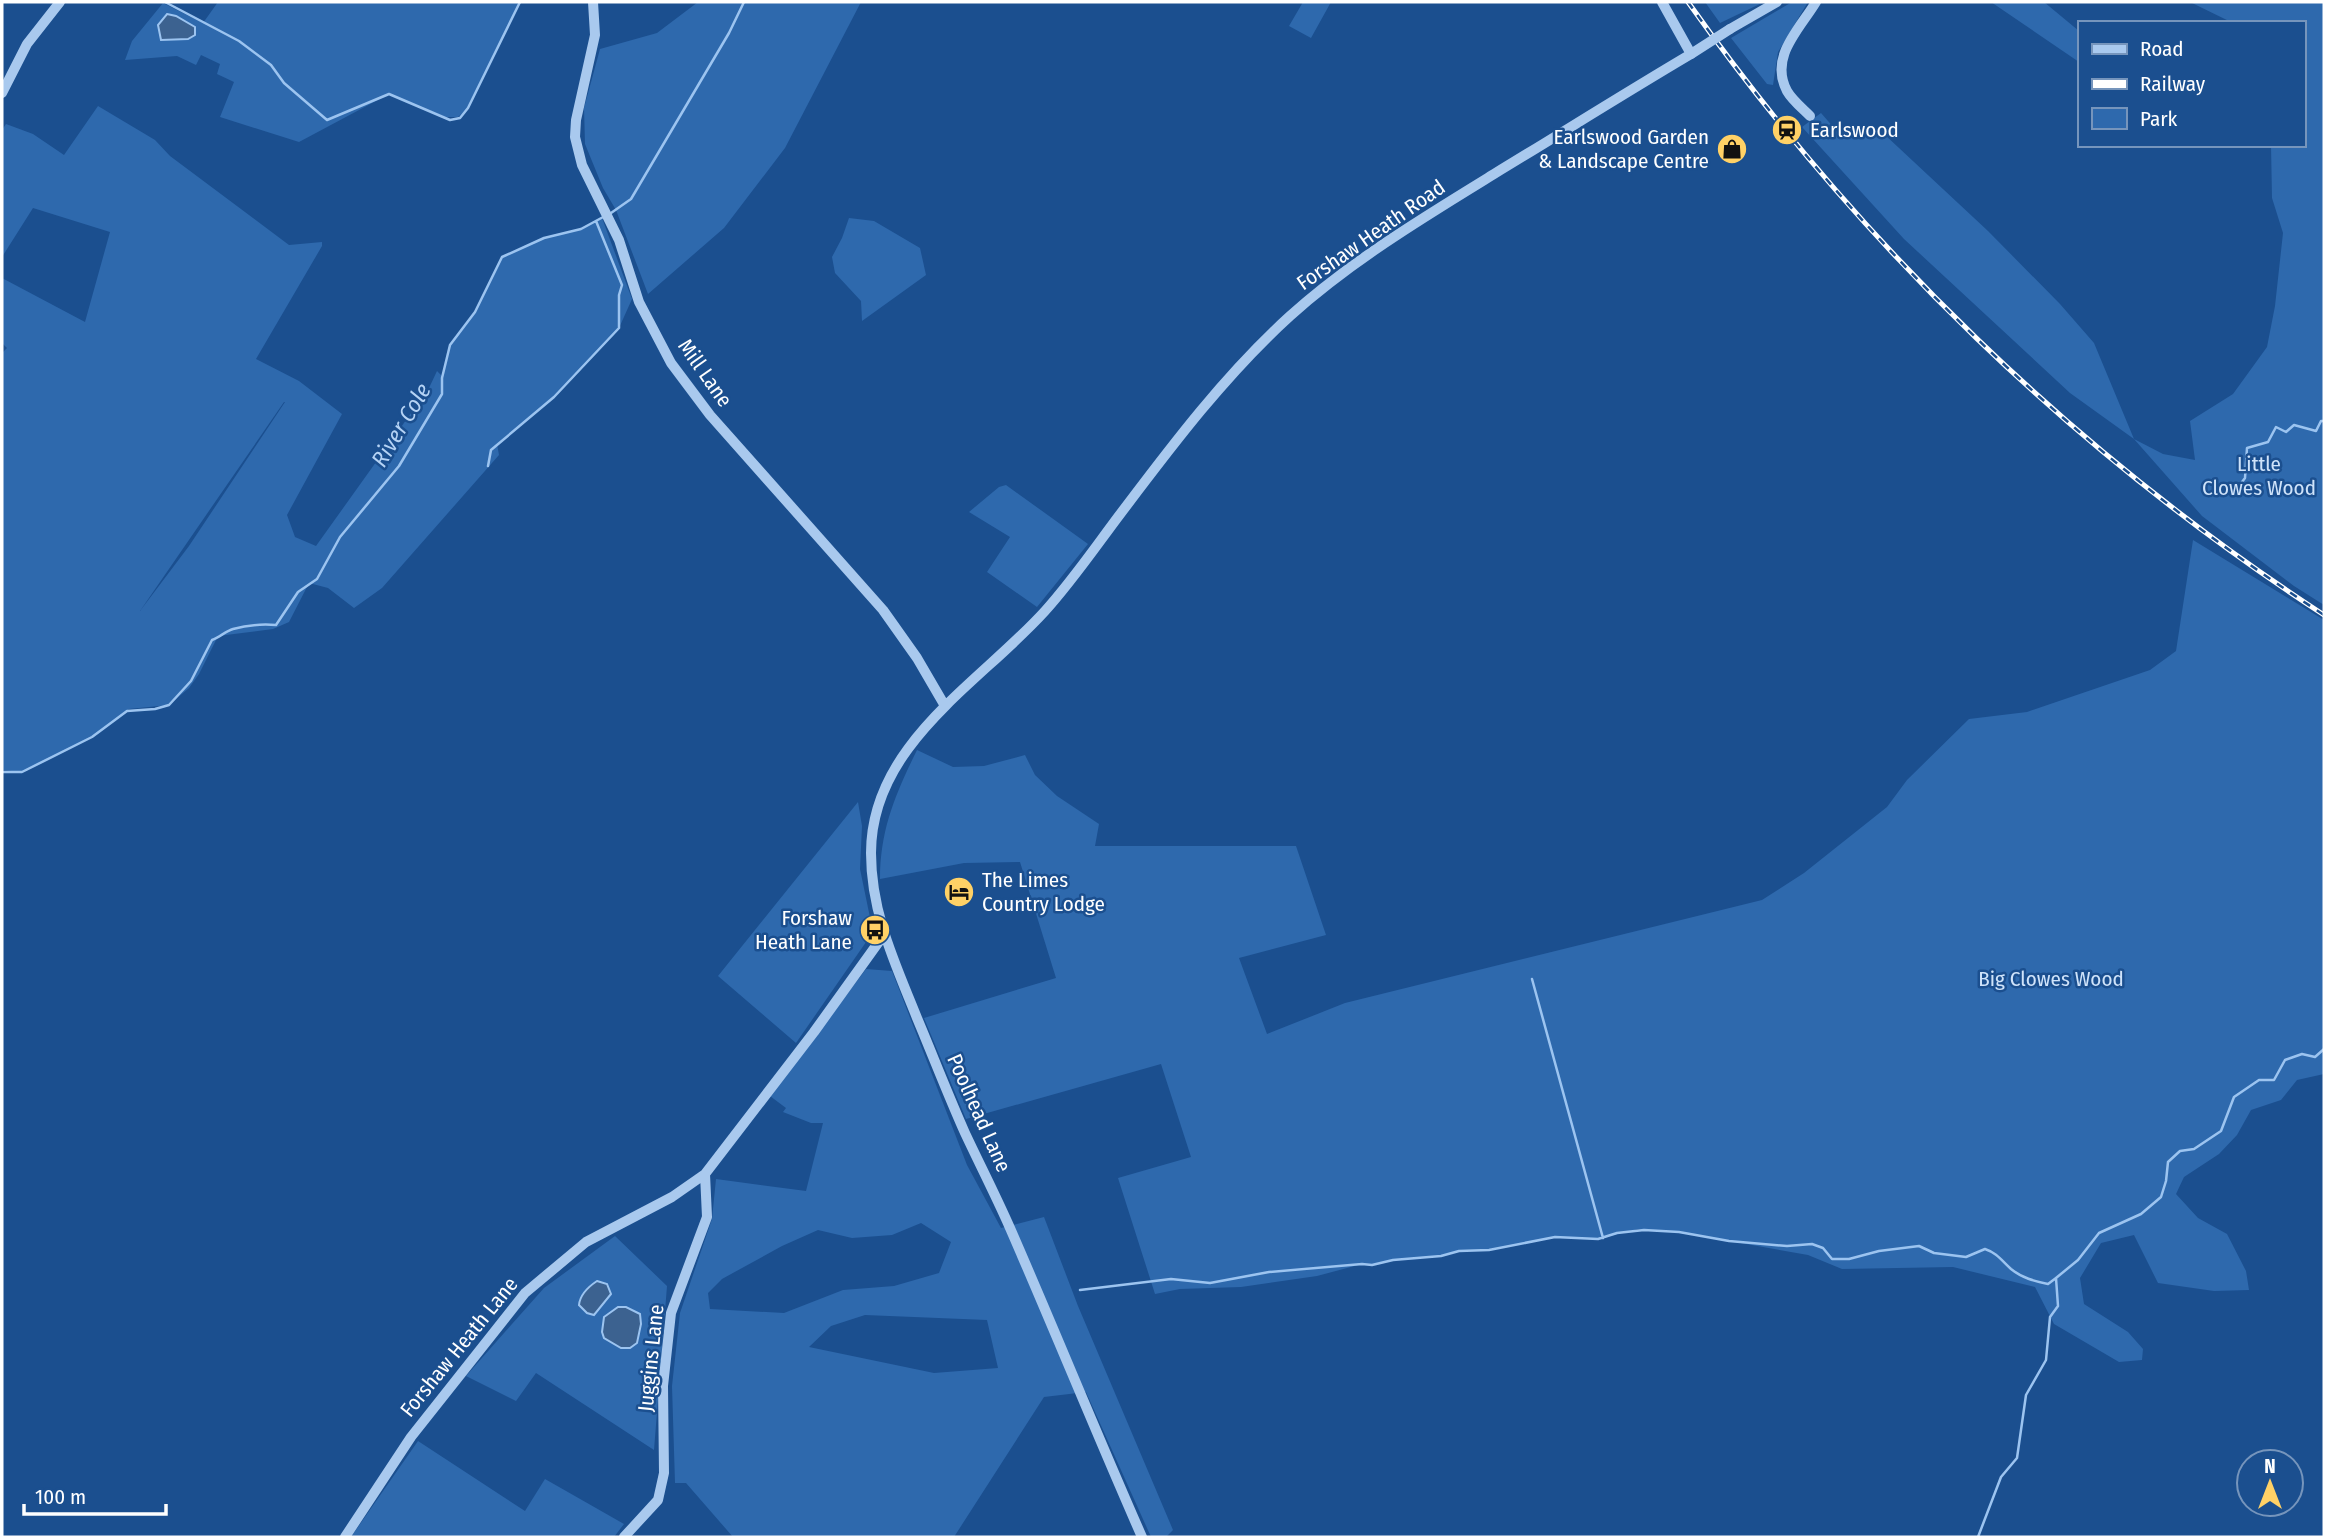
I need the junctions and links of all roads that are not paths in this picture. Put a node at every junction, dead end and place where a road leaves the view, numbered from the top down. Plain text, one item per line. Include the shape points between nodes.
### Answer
1 (60, 2) edge
2 (593, 2) edge
3 (1662, 2) edge
4 (1777, 2) edge
5 (1816, 2) edge
6 (1691, 54) junction
7 (2, 93) edge
8 (1810, 116) dead end
9 (945, 706) junction
10 (883, 936) junction
11 (705, 1174) junction
12 (345, 1537) edge
13 (624, 1537) edge
14 (1142, 1537) edge

1 - 7 street via 27,44
2 - 9 street, Mill Lane via 595,35 575,137 582,165 620,240 639,302 671,363 709,415 883,610
3 - 6 street
4 - 6 street, Forshaw Heath Road, bridge
5 - 8 street via 1788,42 1780,66 1788,92
6 - 9 street, Forshaw Heath Road via 1425,218 1346,271 1290,316 1215,393 1044,612
9 - 10 street, Poolhead Lane via 900,761 877,810 872,880
10 - 11 street, Forshaw Heath Lane
10 - 14 street, Poolhead Lane
11 - 12 street, Forshaw Heath Lane via 672,1197 586,1242 525,1293 411,1437
11 - 13 street, Juggins Lane via 707,1217 671,1312 663,1386 664,1473 658,1500

